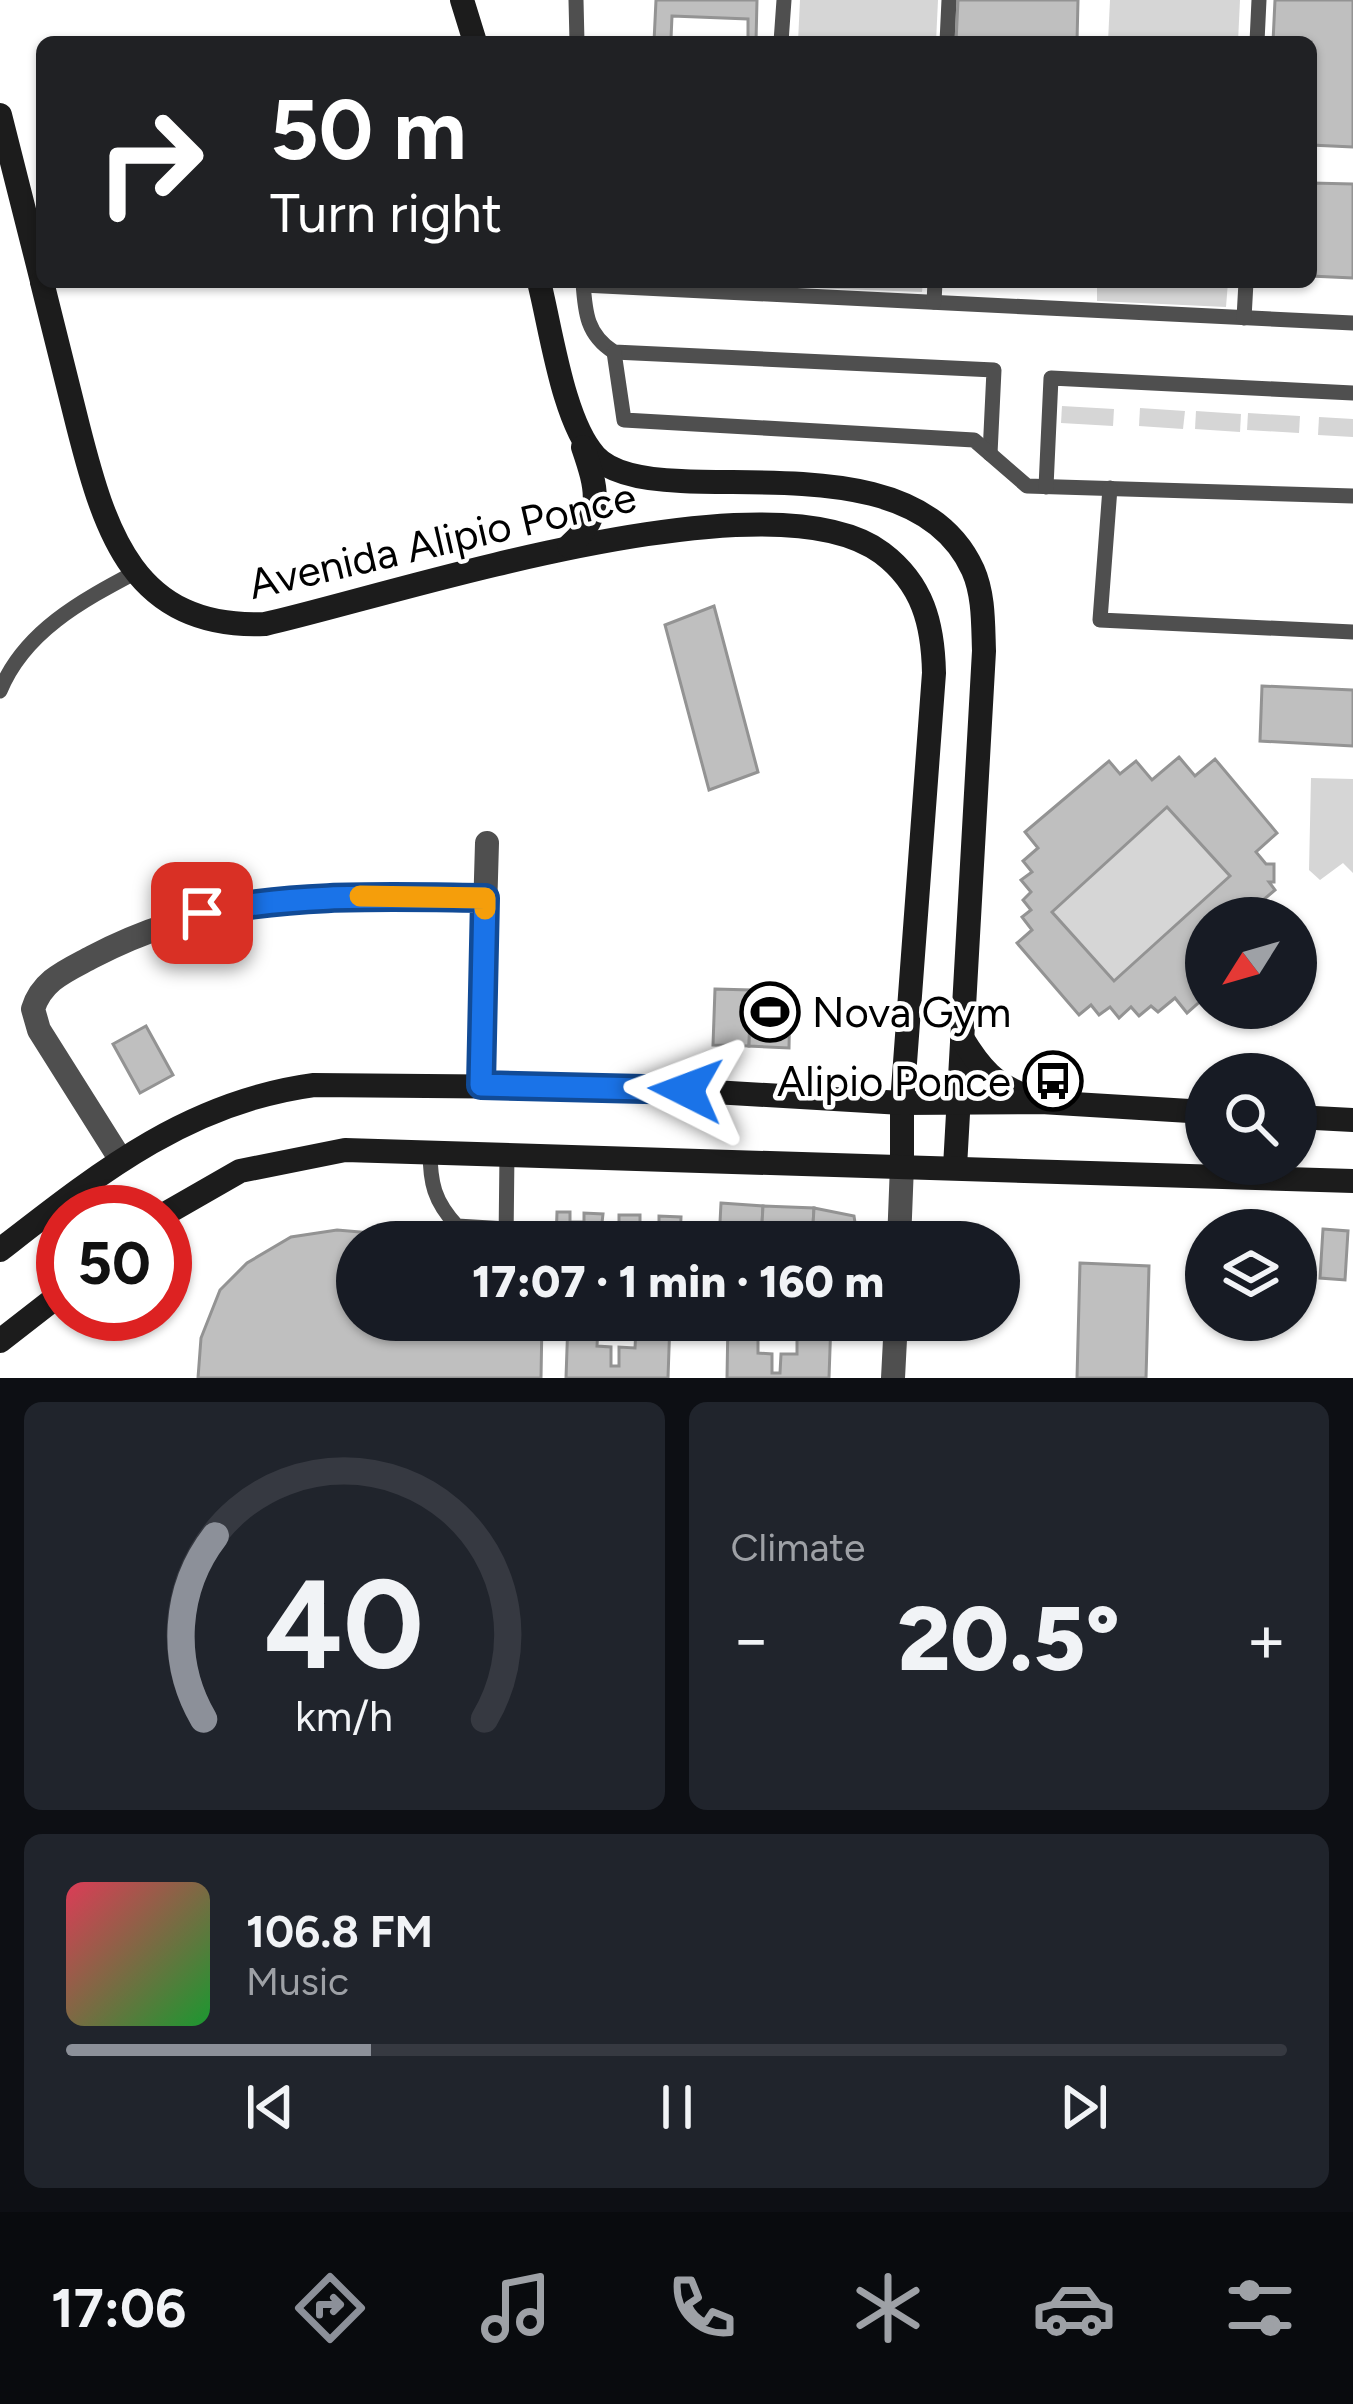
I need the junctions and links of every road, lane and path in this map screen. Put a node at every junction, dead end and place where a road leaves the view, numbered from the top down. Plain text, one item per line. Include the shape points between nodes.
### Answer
1 (462, 0) edge
2 (576, 0) edge
3 (784, 0) edge
4 (949, 0) edge
5 (1259, 0) edge
6 (473, 36) edge
7 (577, 36) edge
8 (781, 36) edge
9 (947, 36) edge
10 (1257, 36) edge
11 (0, 115) edge
12 (36, 258) edge
13 (44, 288) edge
14 (541, 288) edge
15 (583, 288) edge
16 (767, 288) edge
17 (935, 288) edge
18 (1246, 288) edge
19 (934, 302) junction
20 (1244, 318) junction
21 (1353, 323) edge
22 (614, 352) junction
23 (1353, 393) edge
24 (579, 432) junction
25 (990, 454) junction
26 (1046, 487) junction
27 (1109, 488) junction
28 (1353, 496) edge
29 (569, 546) junction
30 (136, 572) junction
31 (1353, 632) edge
32 (0, 691) edge
33 (487, 843) dead end
34 (485, 898) junction
35 (962, 1036) junction
36 (481, 1085) junction
37 (1041, 1102) junction
38 (902, 1103) junction
39 (957, 1104) junction
40 (1185, 1111) edge
41 (1317, 1118) edge
42 (1353, 1120) edge
43 (430, 1150) junction
44 (507, 1152) junction
45 (119, 1157) junction
46 (902, 1165) junction
47 (955, 1167) junction
48 (1353, 1181) edge
49 (192, 1197) edge
50 (453, 1221) edge
51 (507, 1221) edge
52 (900, 1221) edge
53 (0, 1250) edge
54 (36, 1313) edge
55 (0, 1341) edge
56 (895, 1341) edge
57 (893, 1378) edge

1 - 6 main road
2 - 7 lane
3 - 8 lane
4 - 9 lane
5 - 10 lane
11 - 12 main road, Avenida Alipio Ponce
13 - 30 main road, Avenida Alipio Ponce via 99,506
14 - 24 main road, Avenida Alipio Ponce
15 - 22 lane via 588,325
16 - 19 lane
17 - 19 lane
18 - 20 lane
19 - 20 lane
20 - 21 lane
22 - 25 lane via 624,420 974,440
22 - 25 lane via 994,370
23 - 26 lane via 1052,378
24 - 29 main road via 596,512
24 - 35 main road, Avenida Alipio Ponce via 597,459 661,480 853,489 913,508 973,568 984,651
25 - 26 lane via 1027,486
26 - 27 lane
27 - 28 lane
27 - 31 lane via 1100,620
29 - 30 main road, Avenida Alipio Ponce via 265,625 197,616
29 - 38 main road, Avenida Alipio Ponce via 646,531 816,529 880,551 921,599 933,626 934,673
30 - 32 lane via 47,625 11,665
33 - 34 street
34 - 36 street
34 - 45 street via 272,898 160,925 44,985 33,1009 39,1030
35 - 37 main road via 992,1078
35 - 39 main road, Avenida Alipio Ponce
36 - 38 main road
36 - 45 main road via 272,1091 199,1114
37 - 39 main road
37 - 40 main road
38 - 39 main road
38 - 46 main road, Avenida Alipio Ponce
39 - 47 main road, Avenida Alipio Ponce
41 - 42 main road
43 - 44 main road
43 - 49 main road via 272,1161
43 - 50 lane via 430,1184
44 - 46 main road
44 - 51 lane
45 - 53 main road
46 - 47 main road
46 - 52 street, Avenida Alipio Ponce
47 - 48 main road
54 - 55 main road
56 - 57 street

